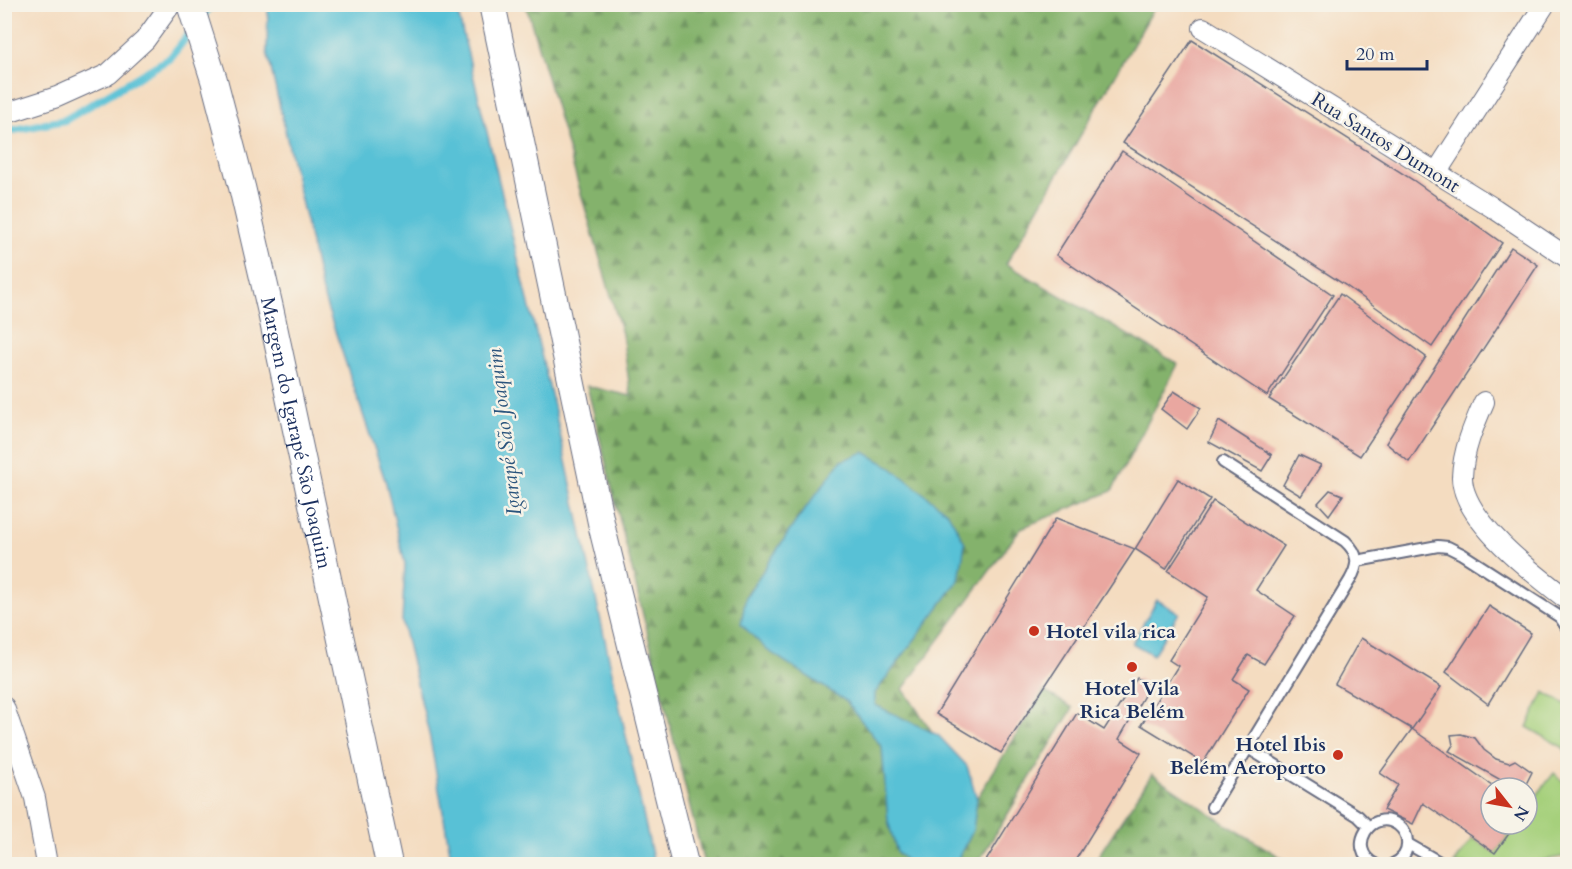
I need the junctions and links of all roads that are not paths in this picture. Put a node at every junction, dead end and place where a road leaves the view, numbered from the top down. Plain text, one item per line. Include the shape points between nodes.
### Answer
1 (171, 4) edge
2 (190, 4) edge
3 (492, 4) edge
4 (1545, 4) edge
5 (1203, 28) dead end
6 (4, 114) edge
7 (1436, 173) junction
8 (1568, 258) edge
9 (1484, 402) dead end
10 (1222, 462) dead end
11 (1357, 561) junction
12 (1568, 600) edge
13 (1568, 629) edge
14 (4, 708) edge
15 (1248, 748) junction
16 (1212, 807) dead end
17 (1369, 826) junction
18 (1408, 844) junction
19 (47, 864) edge
20 (389, 864) edge
21 (685, 864) edge
22 (1371, 864) edge
23 (1393, 864) edge
24 (1443, 864) edge

1 - 6 street via 146,40 108,74 57,97
2 - 20 street, Margem do Igarapé São Joaquim via 243,187
3 - 21 street via 603,532
4 - 7 street
5 - 7 street, Rua Santos Dumont
7 - 8 street, Rua Santos Dumont
9 - 12 street via 1469,436 1462,477 1464,493 1488,530
10 - 11 lane via 1345,541 1354,550
11 - 13 lane via 1448,547 1560,617
11 - 15 lane via 1350,580
14 - 19 street via 34,798
15 - 16 lane
15 - 17 lane
17 - 18 lane via 1391,821 1403,830
17 - 22 lane via 1362,844
18 - 23 lane via 1403,858
18 - 24 lane

